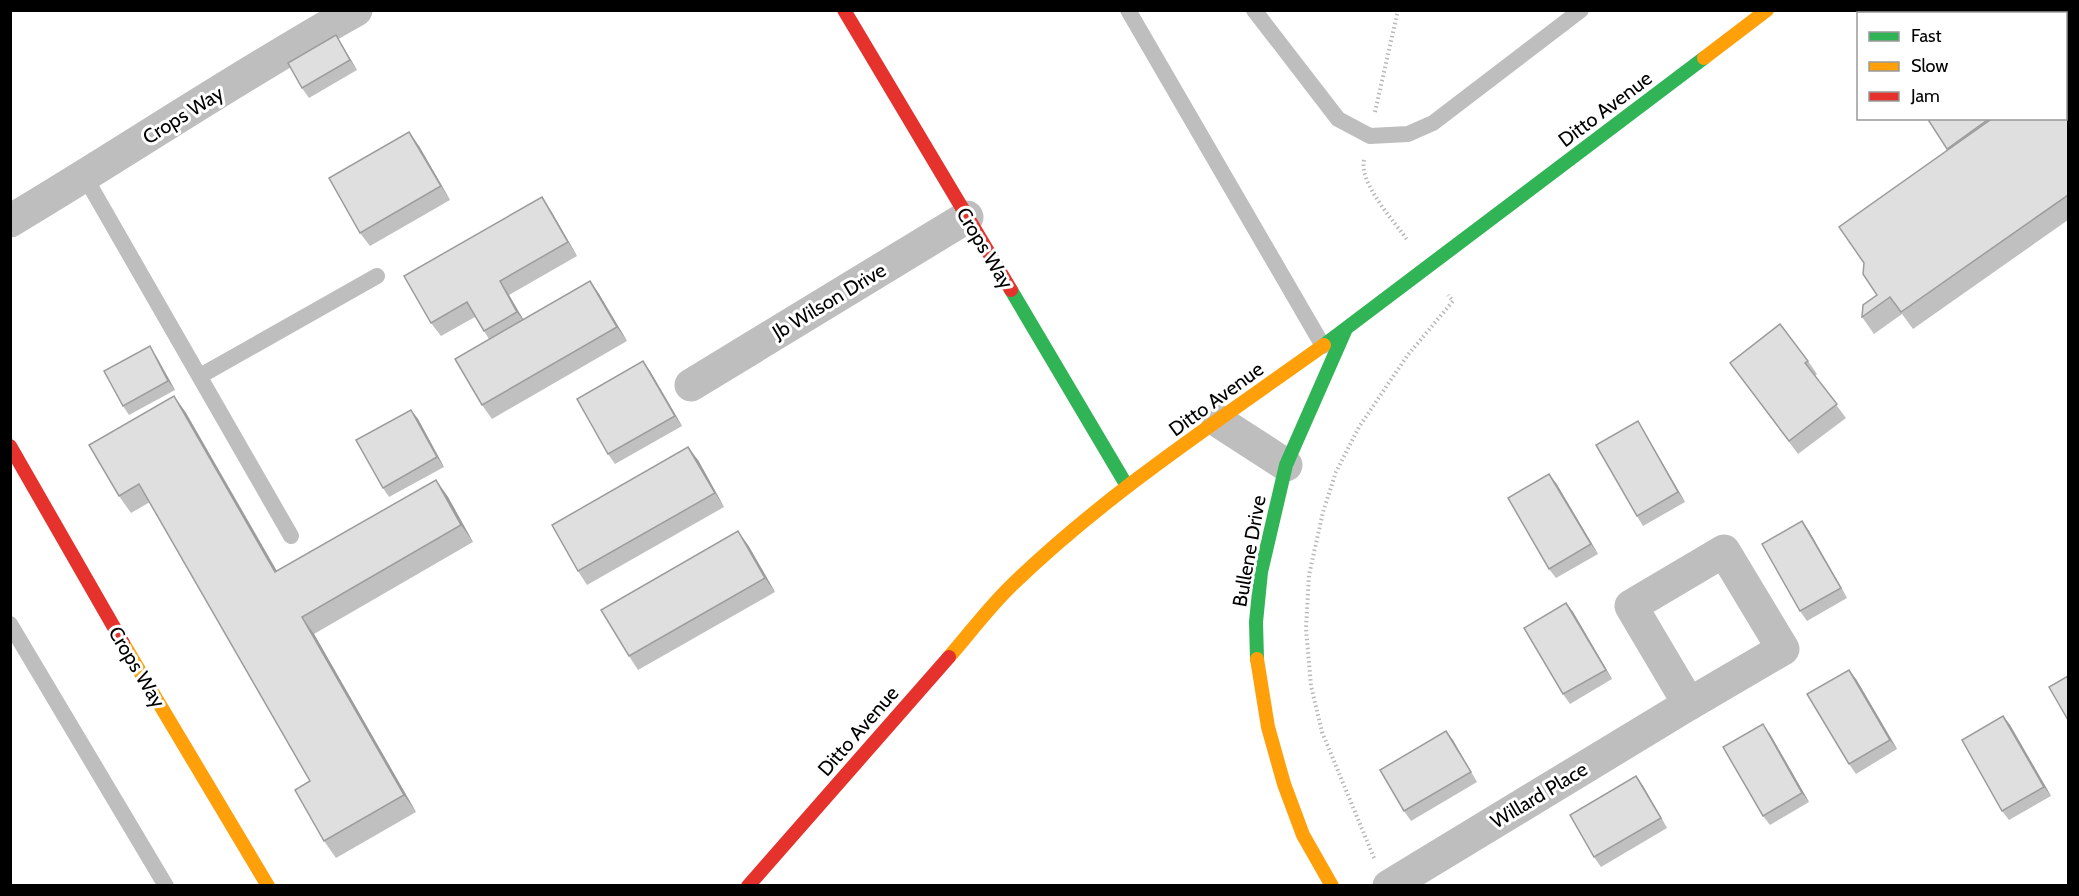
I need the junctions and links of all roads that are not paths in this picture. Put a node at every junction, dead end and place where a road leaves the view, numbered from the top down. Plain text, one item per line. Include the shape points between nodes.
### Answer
1 (356, 10) edge
2 (844, 10) edge
3 (1128, 10) edge
4 (1254, 10) edge
5 (1581, 10) edge
6 (1767, 10) edge
7 (85, 177) junction
8 (967, 217) junction
9 (10, 221) edge
10 (377, 276) dead end
11 (1346, 330) junction
12 (1323, 346) junction
13 (200, 376) junction
14 (691, 385) dead end
15 (1218, 421) junction
16 (10, 446) edge
17 (1286, 465) junction
18 (1126, 486) junction
19 (291, 536) dead end
20 (10, 624) edge
21 (1689, 704) junction
22 (1382, 875) edge
23 (166, 885) edge
24 (268, 885) edge
25 (748, 885) edge
26 (1332, 885) edge

1 - 7 street, Crops Way
2 - 8 street, Crops Way
3 - 12 lane
4 - 5 lane via 1338,119 1370,136 1408,134 1433,123
6 - 11 street, Ditto Avenue
7 - 9 street, Crops Way
7 - 13 lane
8 - 14 street, Jb Wilson Drive
8 - 18 street, Crops Way
10 - 13 lane
11 - 12 street, Ditto Avenue
11 - 17 street, Bullene Drive
12 - 15 street, Ditto Avenue
13 - 19 lane
15 - 17 street
15 - 18 street, Ditto Avenue
16 - 24 street, Crops Way
17 - 26 street, Bullene Drive via 1261,572 1257,666 1268,728 1284,784 1303,835
18 - 25 street, Ditto Avenue via 1011,586
20 - 23 lane
21 - 21 street, Willard Place via 1783,649 1724,551 1631,606
21 - 22 street, Willard Place

